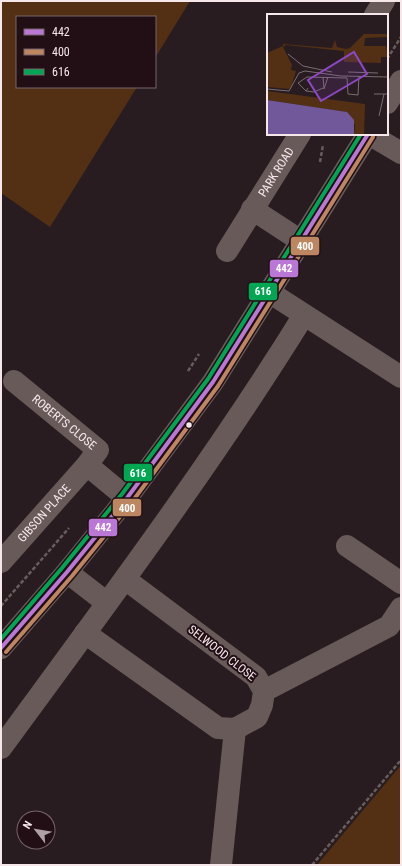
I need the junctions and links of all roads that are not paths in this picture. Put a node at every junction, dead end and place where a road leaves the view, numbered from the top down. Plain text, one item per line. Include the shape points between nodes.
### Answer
1 (384, 1) edge
2 (376, 14) edge
3 (401, 81) edge
4 (388, 101) edge
5 (299, 135) edge
6 (367, 135) edge
7 (370, 135) edge
8 (401, 153) edge
9 (252, 210) junction
10 (301, 242) junction
11 (227, 251) dead end
12 (269, 292) junction
13 (304, 315) junction
14 (401, 377) edge
15 (14, 381) dead end
16 (87, 465) junction
17 (127, 498) junction
18 (347, 546) dead end
19 (1, 562) edge
20 (67, 572) junction
21 (124, 579) junction
22 (401, 583) edge
23 (107, 603) junction
24 (401, 608) edge
25 (85, 633) junction
26 (1, 648) edge
27 (264, 691) junction
28 (235, 729) junction
29 (1, 748) edge
30 (221, 865) edge

1 - 2 street
3 - 4 main road
5 - 9 street, PARK ROAD
6 - 10 main road
7 - 8 street
9 - 10 street, PARK ROAD
9 - 11 street, PARK ROAD
10 - 12 main road
12 - 13 street
12 - 17 main road via 213,382
13 - 14 street
13 - 21 street via 263,381
15 - 16 street, ROBERTS CLOSE via 98,450
16 - 17 street, ROBERTS CLOSE
16 - 19 street, GIBSON PLACE
17 - 20 main road
18 - 22 street
20 - 23 street
20 - 26 main road
21 - 23 street
21 - 27 street, SELWOOD CLOSE via 256,677
23 - 25 street
24 - 27 street via 389,626
25 - 28 street via 218,728
25 - 29 street
27 - 28 street, SELWOOD CLOSE via 257,717
28 - 30 street

